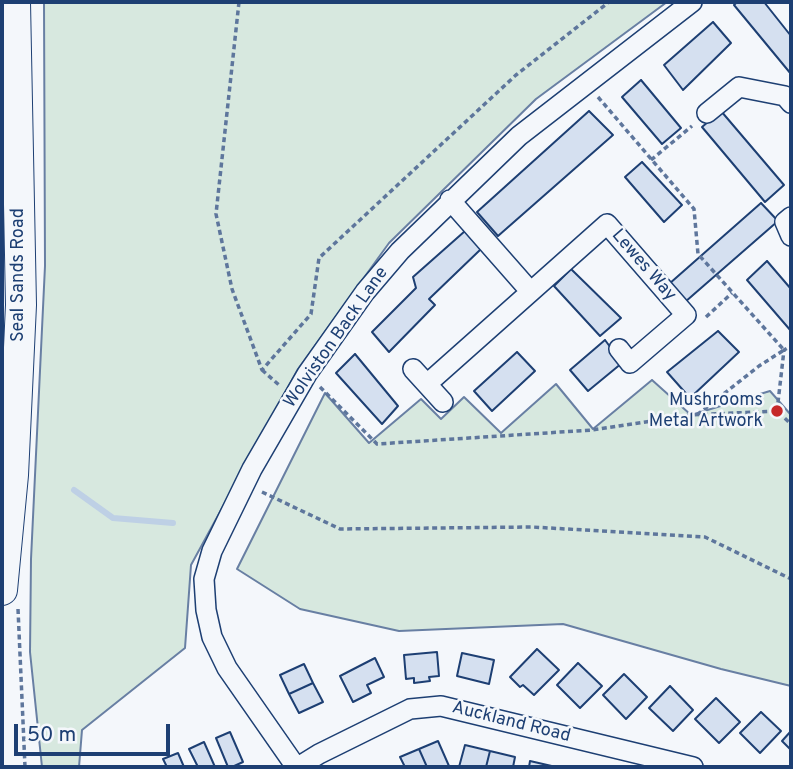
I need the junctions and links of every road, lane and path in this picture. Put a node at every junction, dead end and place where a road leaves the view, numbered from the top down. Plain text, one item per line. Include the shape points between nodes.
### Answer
1 (15, 2) edge
2 (239, 2) edge
3 (609, 2) edge
4 (692, 2) edge
5 (585, 82) junction
6 (789, 97) edge
7 (707, 113) joint
8 (651, 160) junction
9 (450, 200) junction
10 (791, 217) edge
11 (791, 236) edge
12 (530, 291) junction
13 (732, 293) junction
14 (686, 315) junction
15 (791, 346) edge
16 (619, 349) dead end
17 (784, 350) junction
18 (413, 369) dead end
19 (307, 374) junction
20 (427, 384) junction
21 (443, 402) dead end
22 (777, 411) junction
23 (697, 415) junction
24 (791, 424) edge
25 (245, 483) junction
26 (791, 579) edge
27 (2, 588) edge
28 (651, 762) edge
29 (25, 767) edge
30 (297, 767) edge
31 (693, 767) edge

1 - 27 main road, Seal Sands Road via 21,305
2 - 3 path via 216,214 232,289 262,370 311,314 319,258 516,75
4 - 5 street, Wolviston Back Lane
5 - 8 path
5 - 9 street, Wolviston Back Lane
6 - 7 street via 739,87
7 - 8 path
8 - 13 path via 694,209 698,254
9 - 12 street
9 - 19 street, Wolviston Back Lane via 365,292
10 - 11 street via 785,222
12 - 14 street, Lewes Way via 607,224
12 - 20 street, Lewes Way
13 - 14 path via 702,321
13 - 17 path
14 - 16 street, Lewes Way via 630,363
15 - 17 path
17 - 22 path
17 - 23 path
18 - 20 street
19 - 23 path via 377,444 592,430
19 - 25 street, Wolviston Back Lane
20 - 21 street
22 - 23 path
22 - 24 path
25 - 26 path via 340,529 532,527 705,537
25 - 30 street, Wolviston Back Lane via 212,551 204,579 206,610 212,637 227,668
27 - 29 path via 18,603
28 - 30 street, Auckland Road via 441,706 410,709
28 - 31 street, Auckland Road

